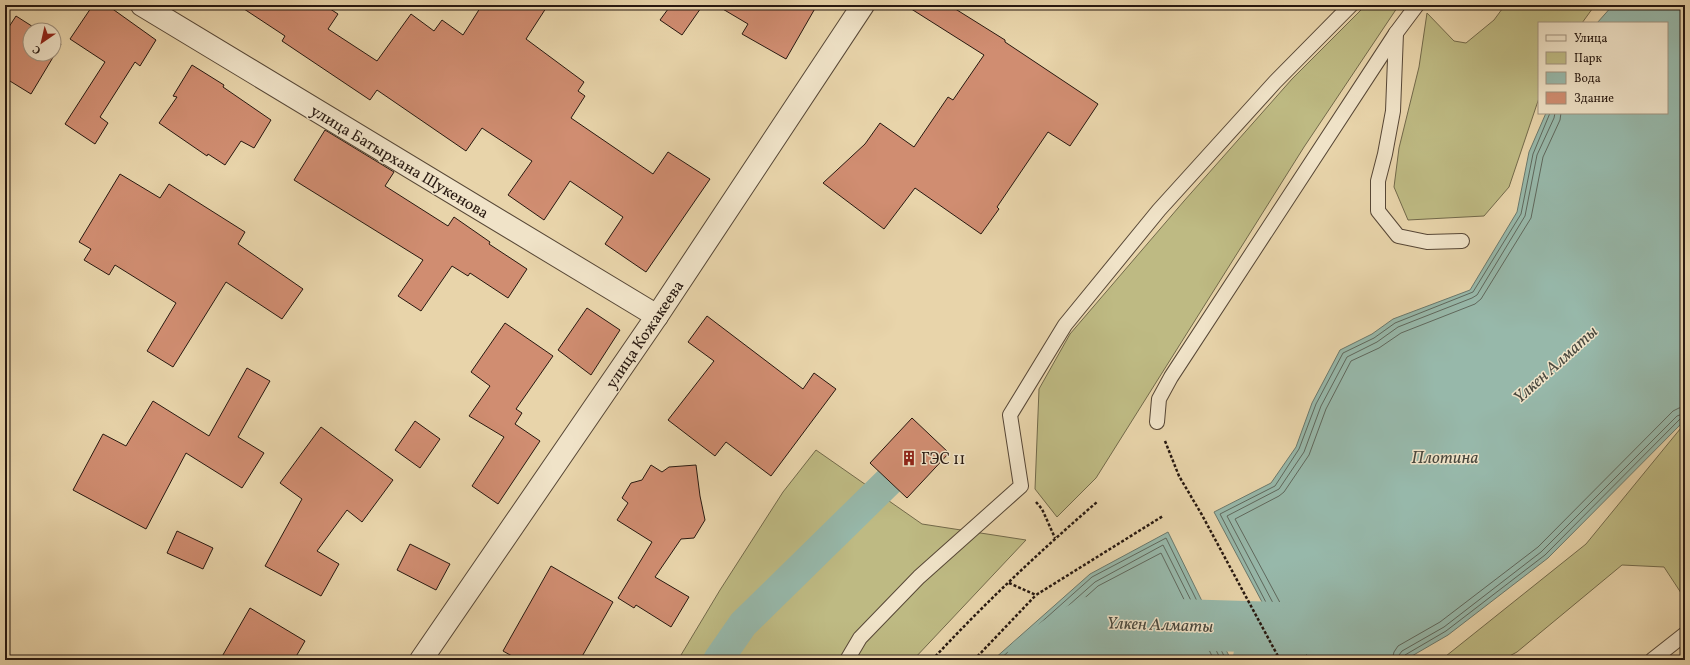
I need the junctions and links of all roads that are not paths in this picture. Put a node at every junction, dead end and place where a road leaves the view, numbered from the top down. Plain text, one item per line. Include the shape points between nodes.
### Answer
1 (142, 5) edge
2 (863, 5) edge
3 (1351, 5) edge
4 (1417, 5) edge
5 (1396, 33) junction
6 (1462, 241) dead end
7 (657, 316) junction
8 (1157, 422) road end
9 (1685, 634) edge
10 (421, 660) edge
11 (847, 660) edge
12 (1652, 660) edge

1 - 7 street, улица Батырхана Шукенова
2 - 7 street, улица Кожакеева
3 - 11 lane via 1275,82 1159,210 1065,325 1010,415 1021,486 919,577 860,638
4 - 5 lane
5 - 6 lane via 1393,111 1378,181 1378,212 1398,236 1427,242
5 - 8 lane via 1171,377 1159,398
7 - 10 street, улица Кожакеева
9 - 12 lane

